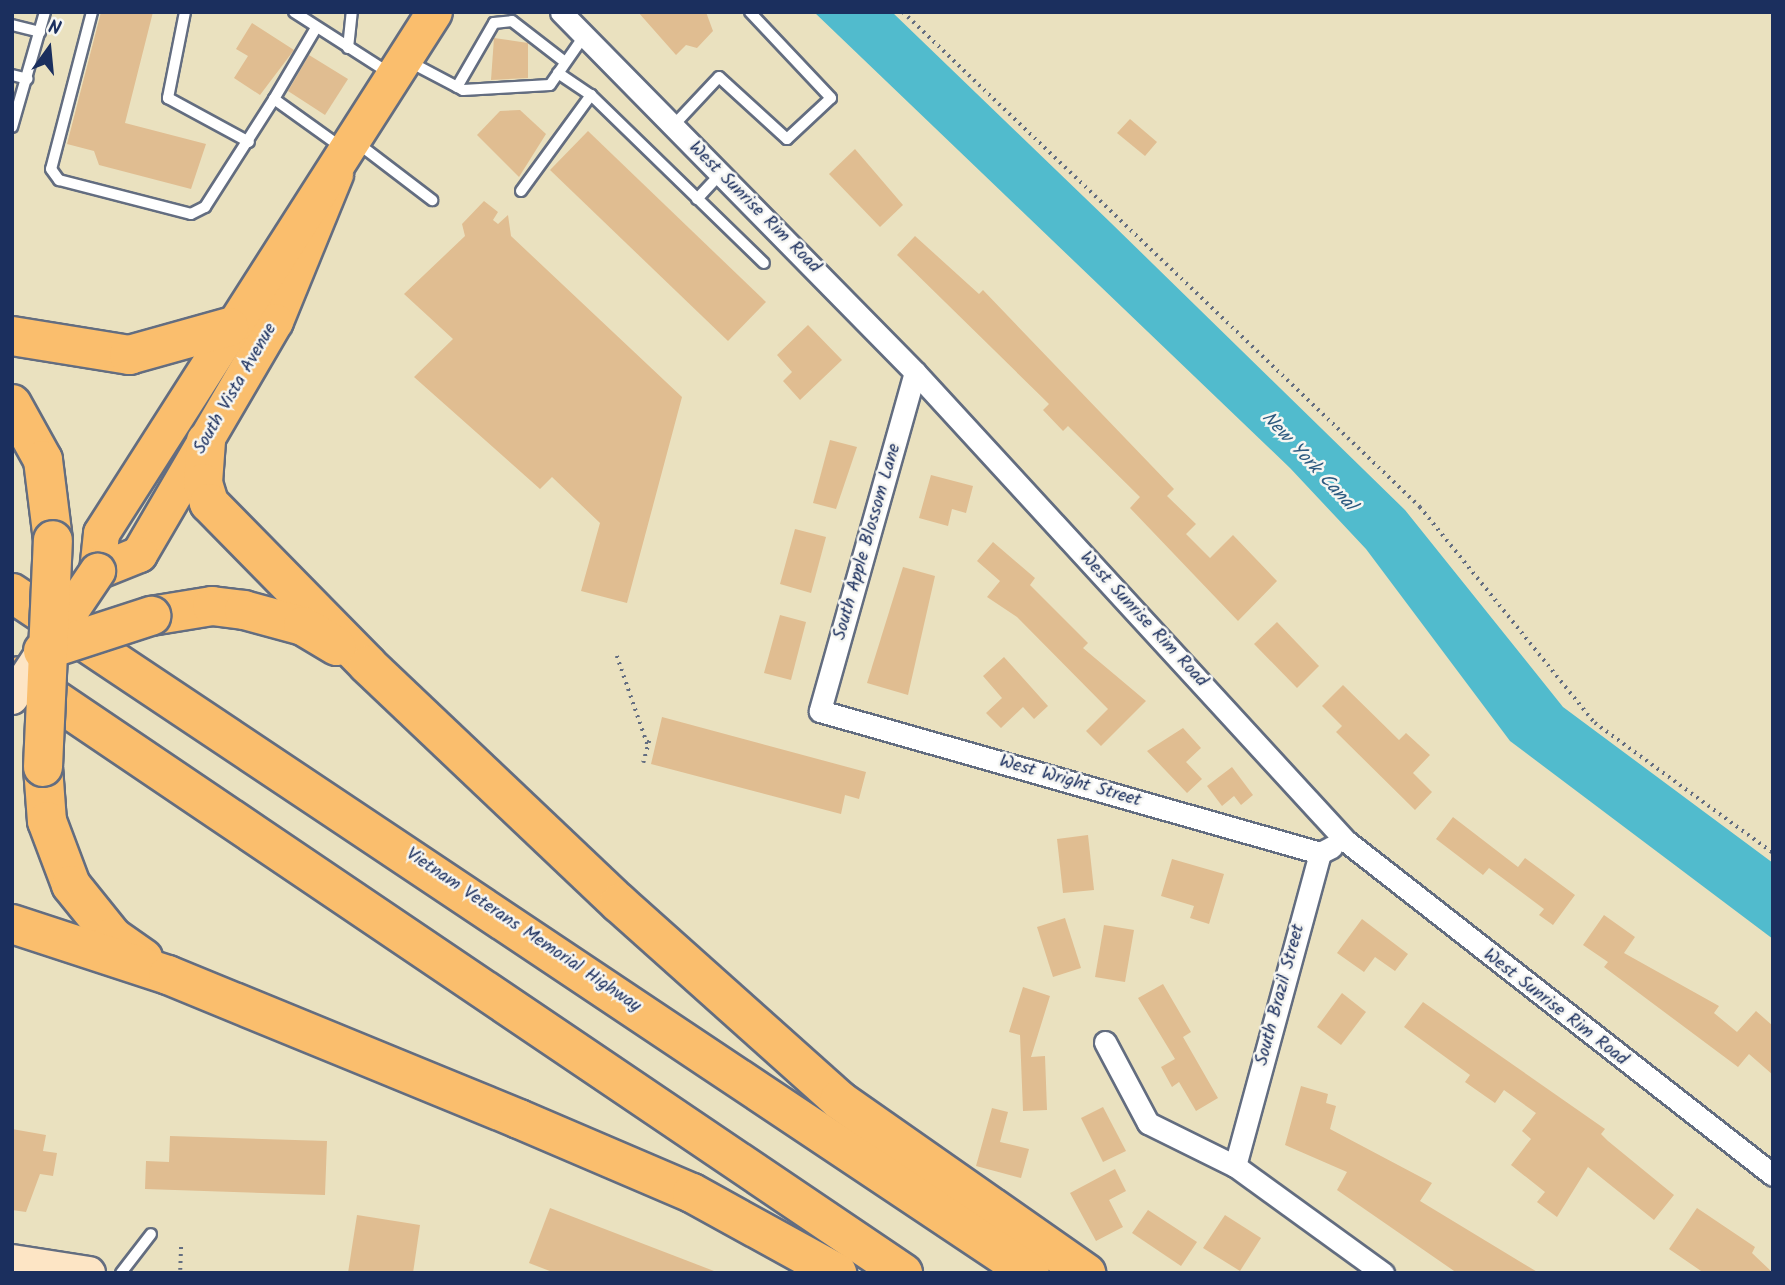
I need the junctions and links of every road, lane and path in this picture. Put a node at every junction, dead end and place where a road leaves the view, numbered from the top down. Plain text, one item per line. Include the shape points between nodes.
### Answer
1 (46, 12) edge
2 (92, 12) edge
3 (185, 12) edge
4 (294, 12) edge
5 (352, 12) edge
6 (435, 12) edge
7 (561, 12) edge
8 (750, 12) edge
9 (904, 12) edge
10 (12, 25) edge
11 (316, 28) junction
12 (40, 32) junction
13 (584, 36) junction
14 (348, 48) junction
15 (565, 62) junction
16 (400, 68) junction
17 (558, 74) junction
18 (12, 75) edge
19 (28, 79) junction
20 (457, 87) junction
21 (591, 95) junction
22 (274, 99) junction
23 (14, 126) edge
24 (673, 126) junction
25 (249, 142) junction
26 (346, 156) junction
27 (720, 174) junction
28 (521, 191) dead end
29 (697, 199) junction
30 (432, 200) dead end
31 (764, 264) dead end
32 (229, 327) junction
33 (12, 336) edge
34 (915, 372) junction
35 (12, 404) edge
36 (206, 441) junction
37 (97, 571) junction
38 (12, 593) edge
39 (617, 656) dead end
40 (28, 657) edge
41 (368, 665) junction
42 (12, 671) edge
43 (12, 698) edge
44 (820, 711) joint
45 (650, 737) dead end
46 (648, 746) junction
47 (643, 763) dead end
48 (1346, 841) junction
49 (1320, 853) junction
50 (1773, 853) edge
51 (12, 924) edge
52 (168, 975) junction
53 (1105, 1042) dead end
54 (1235, 1166) junction
55 (1773, 1175) edge
56 (151, 1234) dead end
57 (181, 1246) dead end
58 (12, 1261) edge
59 (180, 1270) dead end
60 (89, 1273) edge
61 (121, 1273) edge
62 (837, 1273) edge
63 (903, 1273) edge
64 (1030, 1273) edge
65 (1086, 1273) edge
66 (1383, 1273) edge

1 - 12 lane
2 - 25 lane via 51,169 59,180 191,214 205,208
3 - 25 lane via 168,98
4 - 11 lane
5 - 14 lane
6 - 16 main road, South Vista Avenue
7 - 13 street, West Sunrise Rim Road
8 - 24 lane via 831,98 787,139 719,77
9 - 50 path via 1420,507 1595,723
10 - 12 lane
11 - 14 lane
11 - 22 lane
12 - 19 lane
13 - 15 lane
13 - 24 street, West Sunrise Rim Road
14 - 16 lane
15 - 17 lane
15 - 20 lane via 512,21 494,23
16 - 20 lane
16 - 26 main road, South Vista Avenue
17 - 20 lane via 550,85
17 - 21 lane
18 - 19 lane
19 - 23 lane
21 - 28 lane
21 - 29 lane
22 - 25 lane
22 - 26 lane
24 - 27 street, West Sunrise Rim Road
26 - 30 lane
26 - 32 main road, South Vista Avenue
26 - 36 main road, South Vista Avenue via 275,321
27 - 29 lane
27 - 34 street, West Sunrise Rim Road
29 - 31 lane
32 - 33 highway via 129,355
32 - 37 main road, South Vista Avenue via 101,533
34 - 44 street, South Apple Blossom Lane
34 - 48 street, West Sunrise Rim Road
35 - 40 highway, bridge via 43,460 53,540
36 - 37 main road, South Vista Avenue via 139,554
36 - 41 highway via 203,483 209,503
37 - 40 main road, South Vista Avenue, bridge
38 - 64 highway, Vietnam Veterans Memorial Highway
39 - 46 path
40 - 41 highway, bridge via 151,617 212,607 275,616
40 - 43 street, South Vista Avenue, bridge
40 - 52 highway, bridge via 47,821 71,885 113,937
41 - 65 highway via 797,1066
42 - 63 highway
44 - 49 street, West Wright Street
45 - 46 path
46 - 47 path
48 - 49 street
48 - 55 street, West Sunrise Rim Road
49 - 54 street, South Brazil Street
51 - 52 highway
52 - 62 highway via 692,1193
53 - 54 street via 1148,1123
54 - 66 street
56 - 61 lane
57 - 59 path
58 - 60 street

